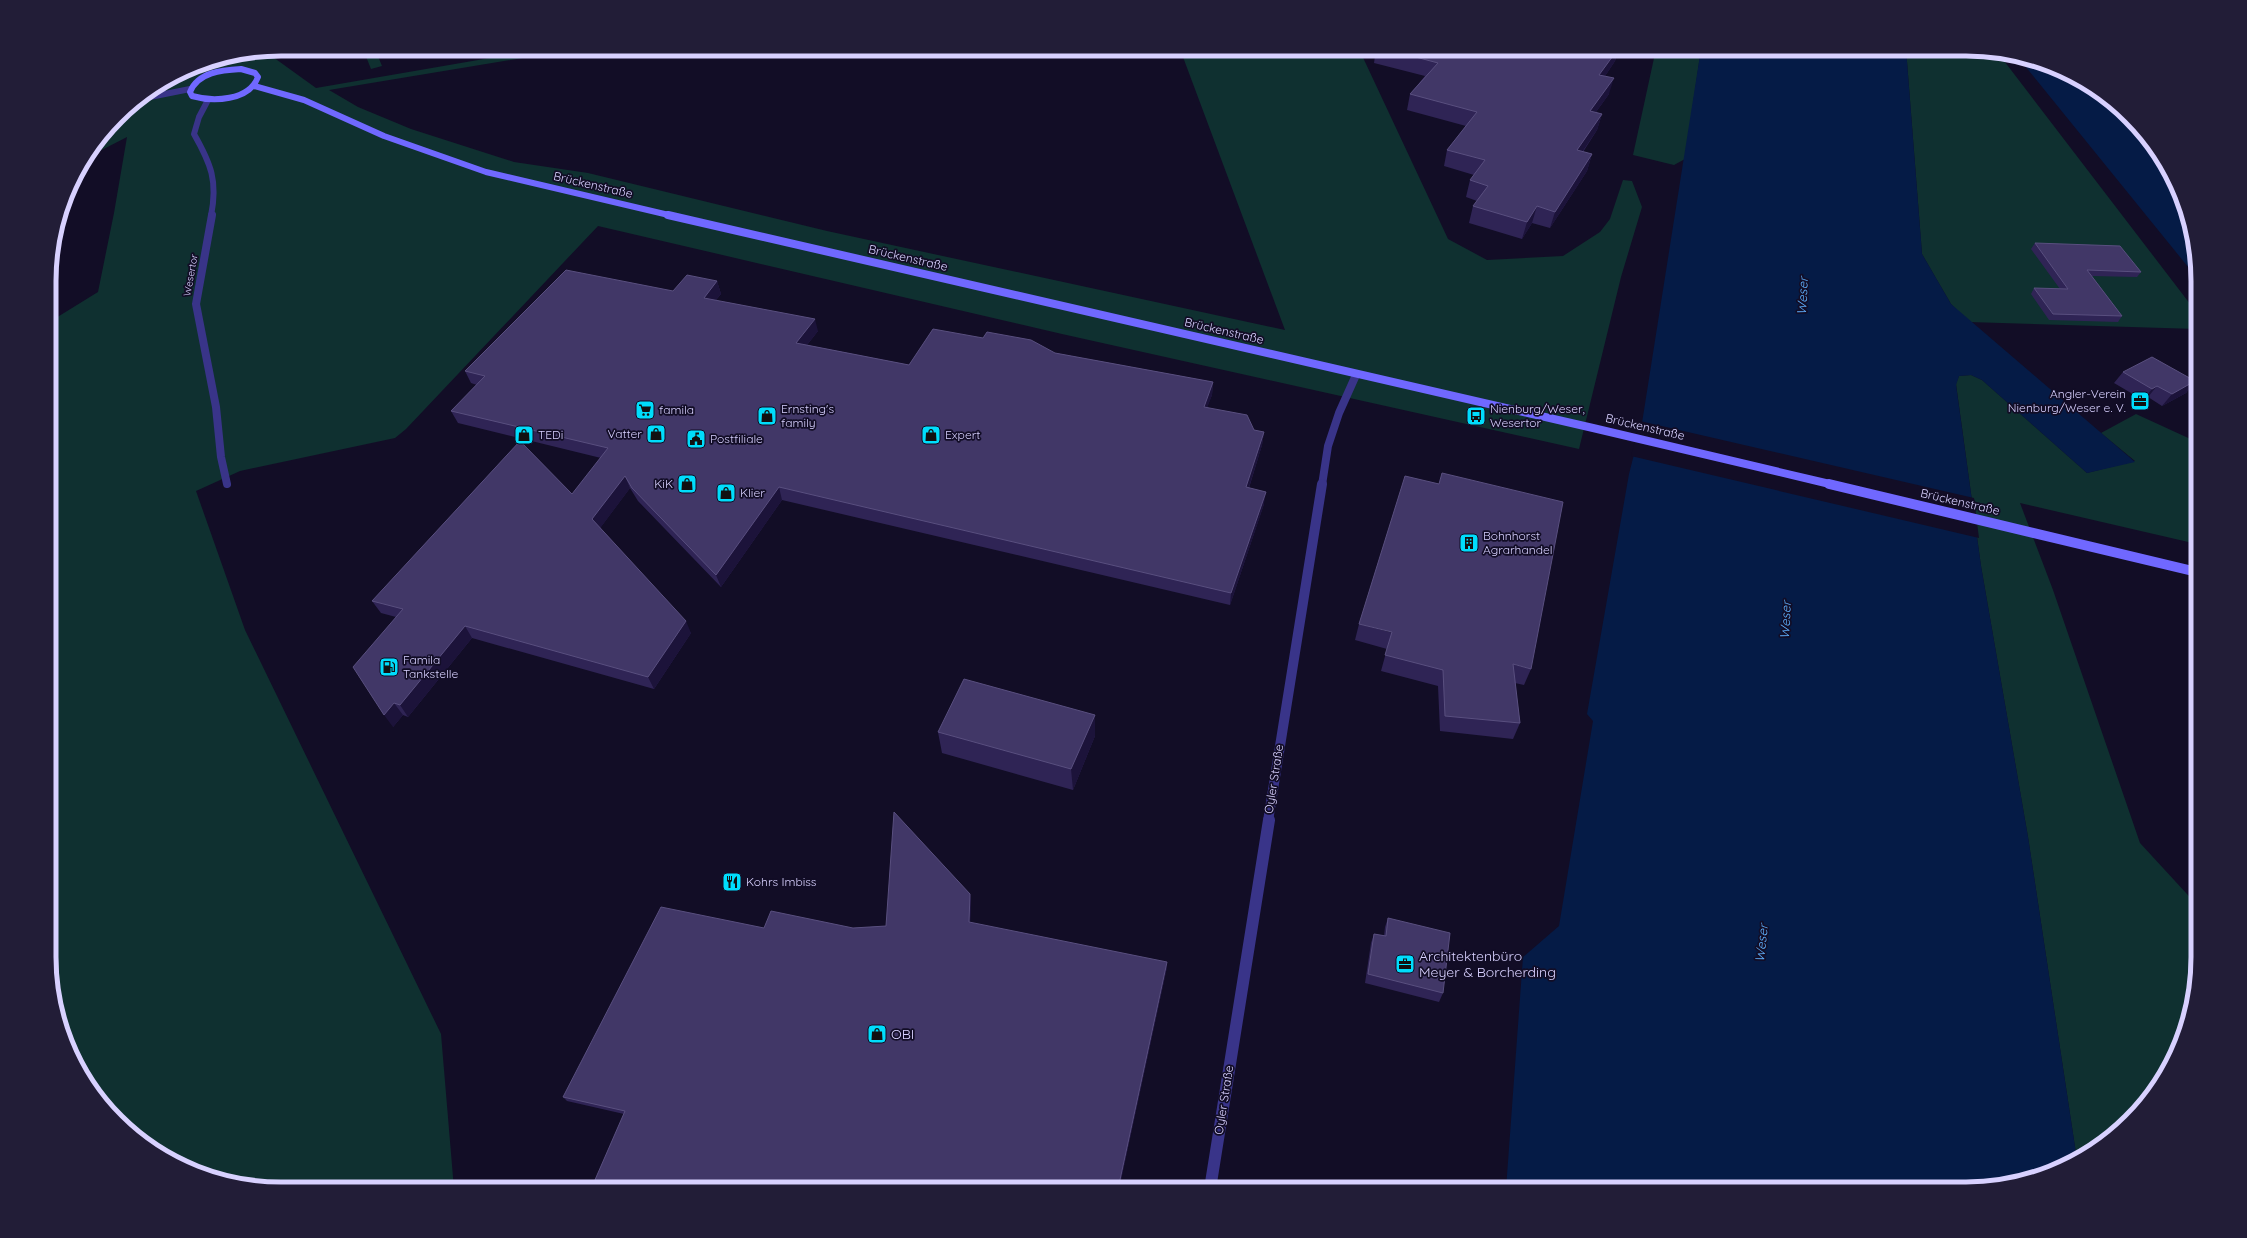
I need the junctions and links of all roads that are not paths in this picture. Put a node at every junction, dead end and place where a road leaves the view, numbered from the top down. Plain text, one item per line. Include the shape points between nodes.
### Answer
1 (220, 65) edge
2 (219, 72) junction
3 (254, 86) junction
4 (190, 89) junction
5 (153, 96) edge
6 (208, 100) junction
7 (1356, 375) junction
8 (227, 484) dead end
9 (2191, 570) edge
10 (1211, 1182) edge

1 - 2 street
2 - 3 street via 249,70 258,77
2 - 4 street via 202,78
3 - 6 street via 228,98
3 - 7 street, Brückenstraße via 304,100 384,136 486,172
4 - 5 street
4 - 6 street via 192,96
6 - 8 street, Wesertor via 199,116 194,134 209,161 215,196 196,304 216,407 221,457
7 - 9 street, Brückenstraße via 1592,428
7 - 10 street, Oyler Straße via 1339,412 1328,446

